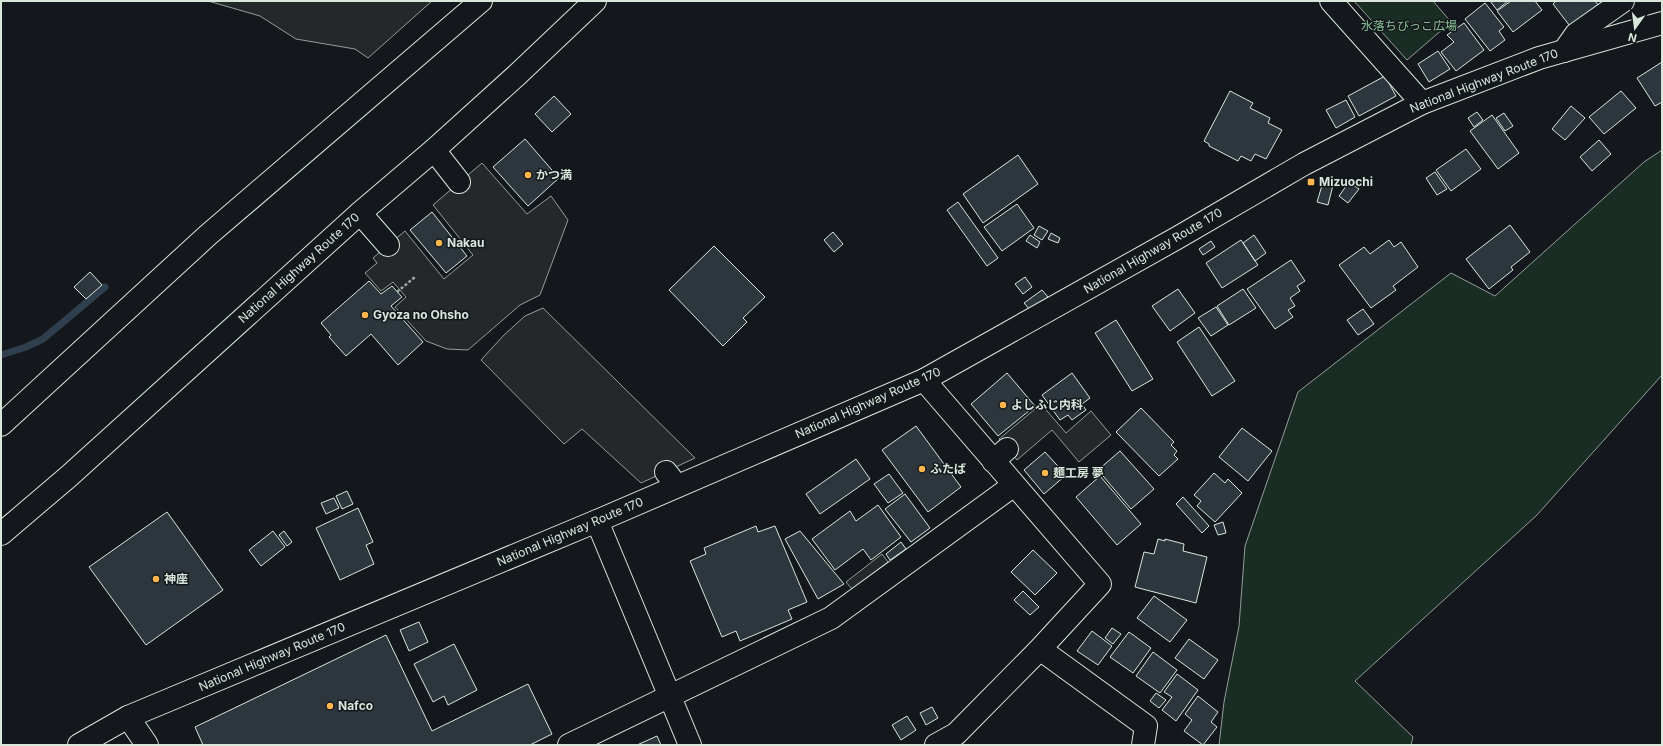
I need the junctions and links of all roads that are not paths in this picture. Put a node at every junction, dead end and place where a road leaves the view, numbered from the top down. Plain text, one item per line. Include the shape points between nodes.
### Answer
1 (481, 1) edge
2 (595, 1) edge
3 (1331, 1) edge
4 (1623, 1) edge
5 (1662, 23) edge
6 (1564, 51) junction
7 (1422, 103) junction
8 (434, 150) junction
9 (459, 182) dead end
10 (360, 213) junction
11 (388, 244) dead end
12 (924, 380) junction
13 (1, 425) edge
14 (1014, 485) junction
15 (597, 521) junction
16 (1, 534) edge
17 (1040, 649) junction
18 (670, 696) junction
19 (128, 718) junction
20 (79, 745) edge
21 (147, 745) edge
22 (569, 745) edge
23 (690, 745) edge
24 (936, 745) edge
25 (1143, 745) edge

1 - 13 main road via 208,235
2 - 8 main road, National Highway Route 170
3 - 7 main road
4 - 6 main road via 1576,34
5 - 6 main road, National Highway Route 170
6 - 7 main road, National Highway Route 170 via 1539,58
7 - 12 main road, National Highway Route 170 via 1304,164
8 - 9 main road
8 - 10 main road, National Highway Route 170
10 - 11 main road
10 - 16 main road, National Highway Route 170 via 74,472
12 - 14 main road via 1000,455
12 - 15 main road, National Highway Route 170 via 672,479
14 - 17 main road via 1100,584
14 - 18 main road via 831,618
15 - 18 main road
15 - 19 main road, National Highway Route 170
17 - 24 main road via 956,734
17 - 25 main road via 1146,726
18 - 22 main road
18 - 23 main road
19 - 20 main road, National Highway Route 170
19 - 21 main road

